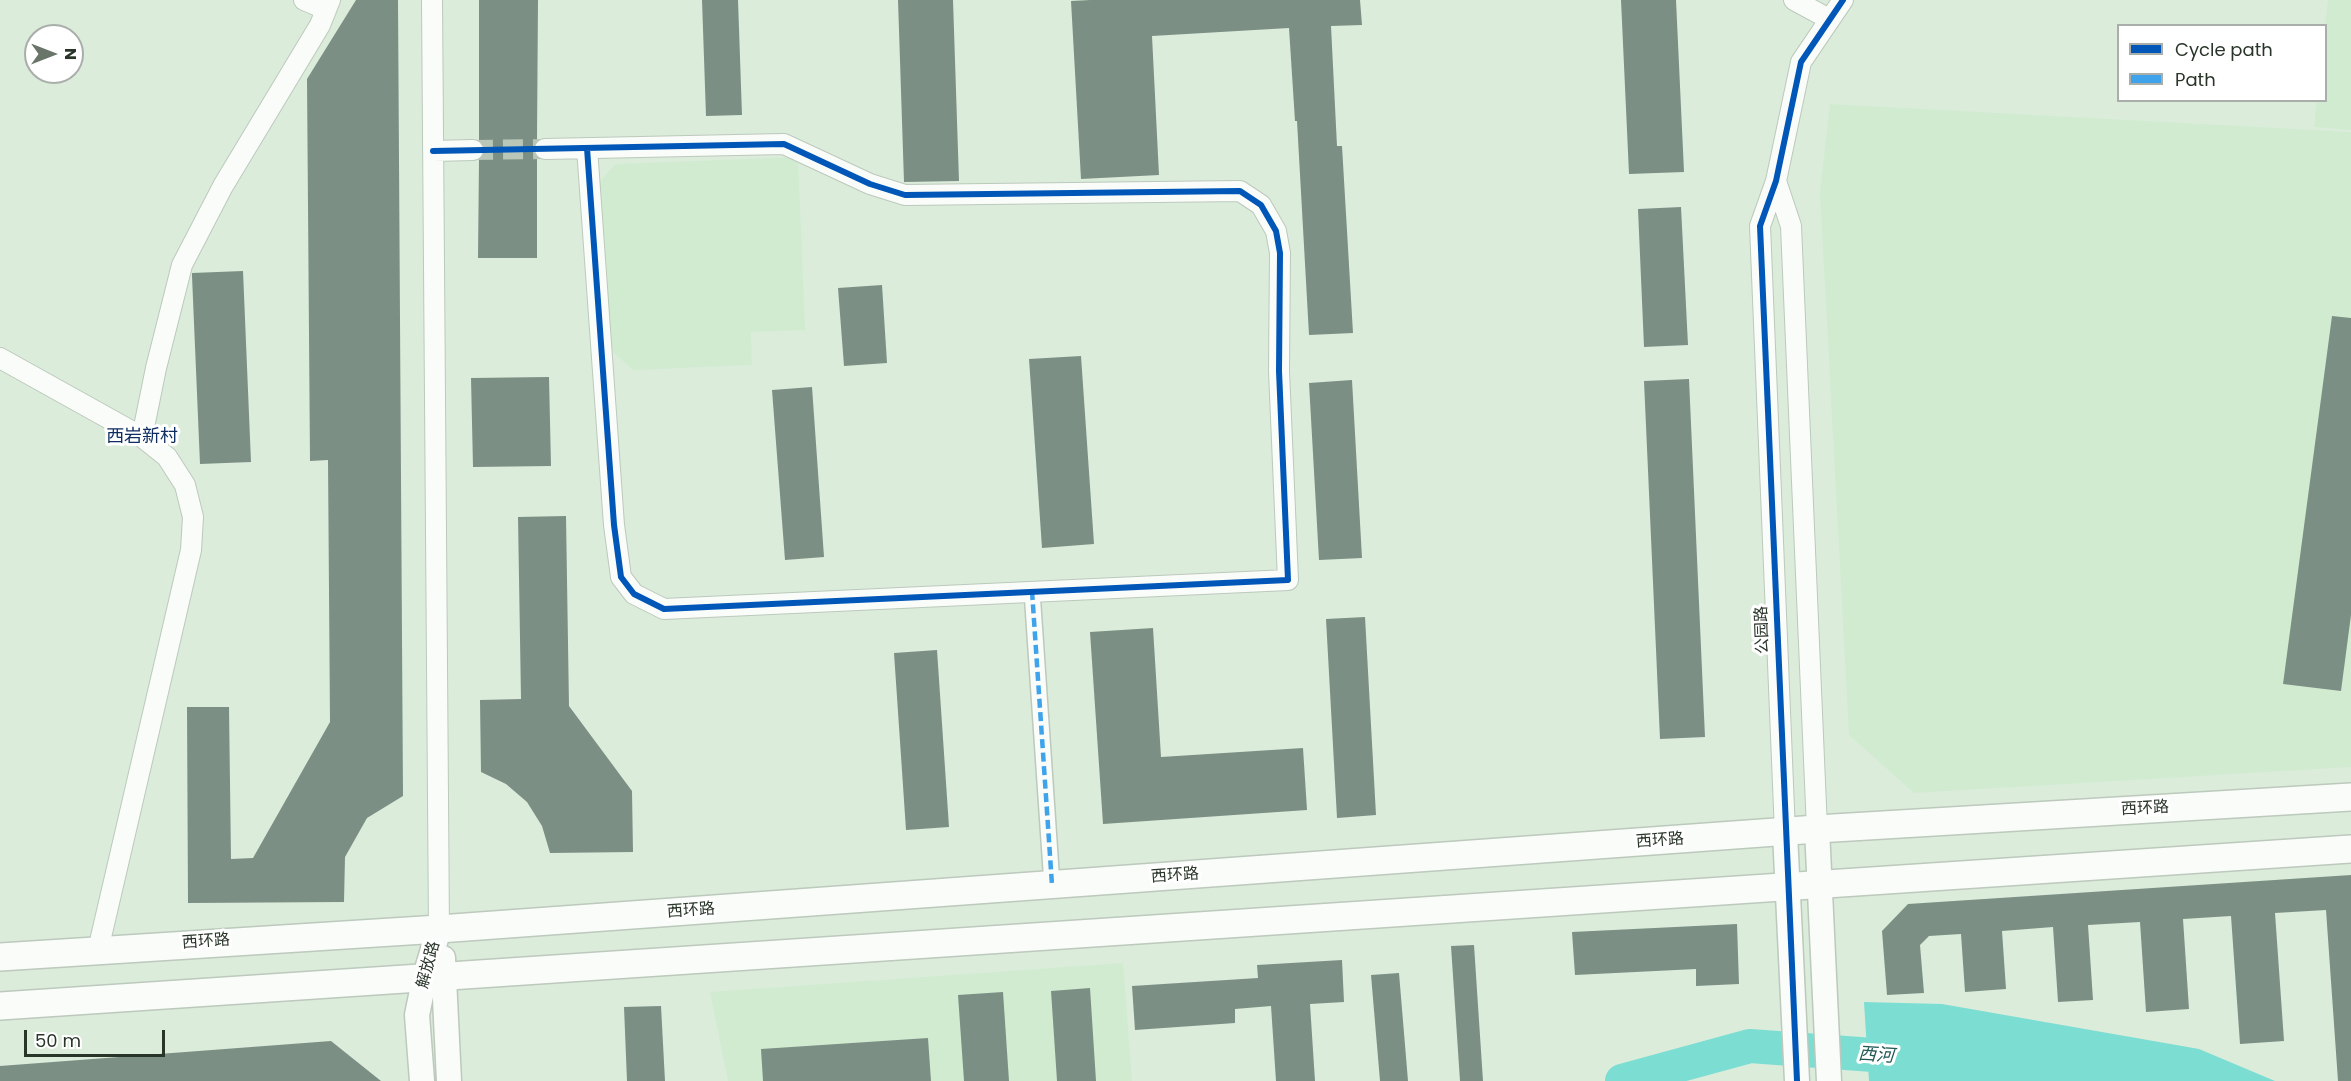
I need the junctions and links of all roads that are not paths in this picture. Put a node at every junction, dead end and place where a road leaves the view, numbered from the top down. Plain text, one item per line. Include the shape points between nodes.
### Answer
1 (304, 0) edge
2 (432, 0) edge
3 (1794, 0) edge
4 (1843, 0) edge
5 (328, 4) edge
6 (1829, 19) junction
7 (587, 148) junction
8 (545, 149) tunnel mouth
9 (473, 150) tunnel mouth
10 (433, 151) junction
11 (1776, 181) junction
12 (0, 358) edge
13 (142, 437) junction
14 (1032, 591) junction
15 (2351, 797) edge
16 (1817, 829) junction
17 (1785, 832) junction
18 (2351, 849) edge
19 (1819, 884) junction
20 (1052, 885) junction
21 (1787, 885) junction
22 (439, 929) junction
23 (98, 950) junction
24 (1, 952) edge
25 (435, 976) junction
26 (0, 1006) edge
27 (422, 1081) edge
28 (449, 1081) edge
29 (1797, 1081) edge
30 (1829, 1081) edge

1 - 5 street
2 - 10 street
3 - 6 street
4 - 6 street, 公园路
5 - 13 street via 320,25 223,186 182,264
6 - 11 street, 公园路 via 1801,62
7 - 8 street
7 - 14 street via 614,525 621,577 634,594 664,609
7 - 14 street via 784,144 870,184 905,195 1240,191 1261,205 1276,231 1280,253 1279,371 1288,580
9 - 10 street
10 - 22 street
11 - 16 street via 1791,226
11 - 17 street, 公园路 via 1760,226
12 - 13 street
13 - 23 street via 167,458 185,485 193,517 191,550
14 - 20 street
15 - 16 main road, 西环路
16 - 17 main road, 西环路
16 - 19 street
17 - 20 main road, 西环路
17 - 21 street, 公园路
18 - 19 main road
19 - 21 main road
19 - 30 street
20 - 22 main road, 西环路
21 - 25 main road
21 - 29 street, 公园路
22 - 23 main road, 西环路
22 - 25 street, 解放路
23 - 24 main road, 西环路
25 - 26 main road
25 - 27 street, 解放路 via 417,1016
25 - 28 street, 解放路

